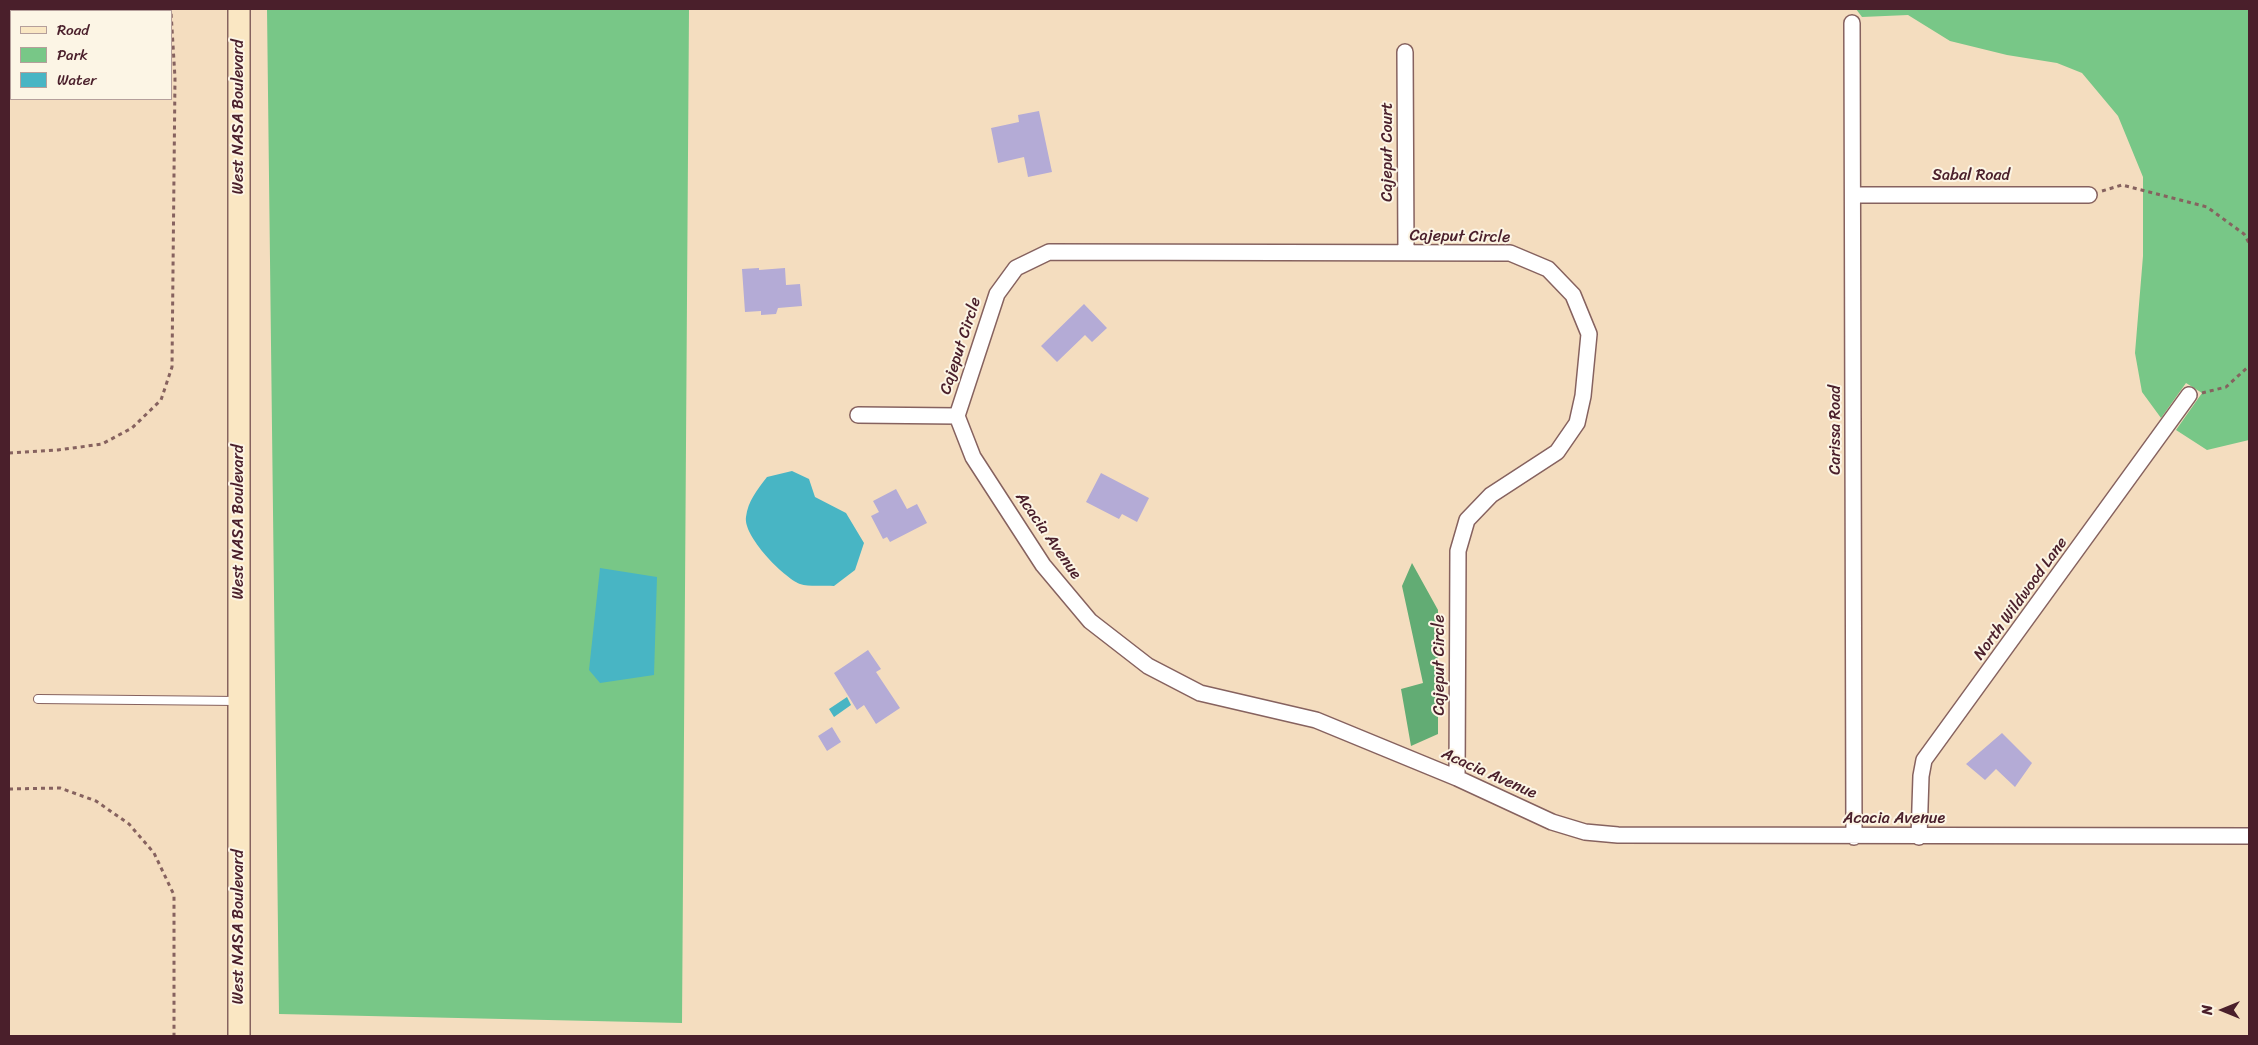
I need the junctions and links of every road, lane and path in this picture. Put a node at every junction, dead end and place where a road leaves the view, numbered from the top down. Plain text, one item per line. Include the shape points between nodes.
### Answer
1 (239, 9) edge
2 (1852, 24) dead end
3 (172, 28) edge
4 (1405, 52) dead end
5 (1853, 195) junction
6 (2089, 195) joint
7 (2249, 243) edge
8 (1406, 253) junction
9 (2249, 366) edge
10 (2189, 395) joint
11 (858, 415) dead end
12 (957, 416) junction
13 (9, 453) edge
14 (38, 699) dead end
15 (239, 701) junction
16 (1457, 778) junction
17 (9, 789) edge
18 (2249, 836) edge
19 (1854, 837) junction
20 (1919, 837) junction
21 (174, 1036) edge
22 (239, 1036) edge

1 - 15 main road, West NASA Boulevard
2 - 5 street, Carissa Road
3 - 13 path via 175,78 172,366 161,400 132,428 102,444
4 - 8 street, Cajeput Court
5 - 6 street, Sabal Road
5 - 19 street, Carissa Road
6 - 7 path via 2122,185 2207,207 2244,234
8 - 12 street, Cajeput Circle via 1049,252 1016,268 997,294
8 - 16 street, Cajeput Circle via 1510,253 1548,269 1573,295 1589,334 1577,423 1557,452 1491,494 1467,520 1458,551
9 - 10 path via 2226,388
10 - 20 street, North Wildwood Lane via 1924,760
11 - 12 street
12 - 16 street, Acacia Avenue via 973,457 1043,565 1090,620 1148,666 1200,693 1316,720
14 - 15 lane
15 - 22 main road, West NASA Boulevard
16 - 19 street, Acacia Avenue via 1552,822 1584,832
17 - 21 path via 60,788 96,801 129,824 154,853 174,896
18 - 20 street, Acacia Avenue
19 - 20 street, Acacia Avenue

